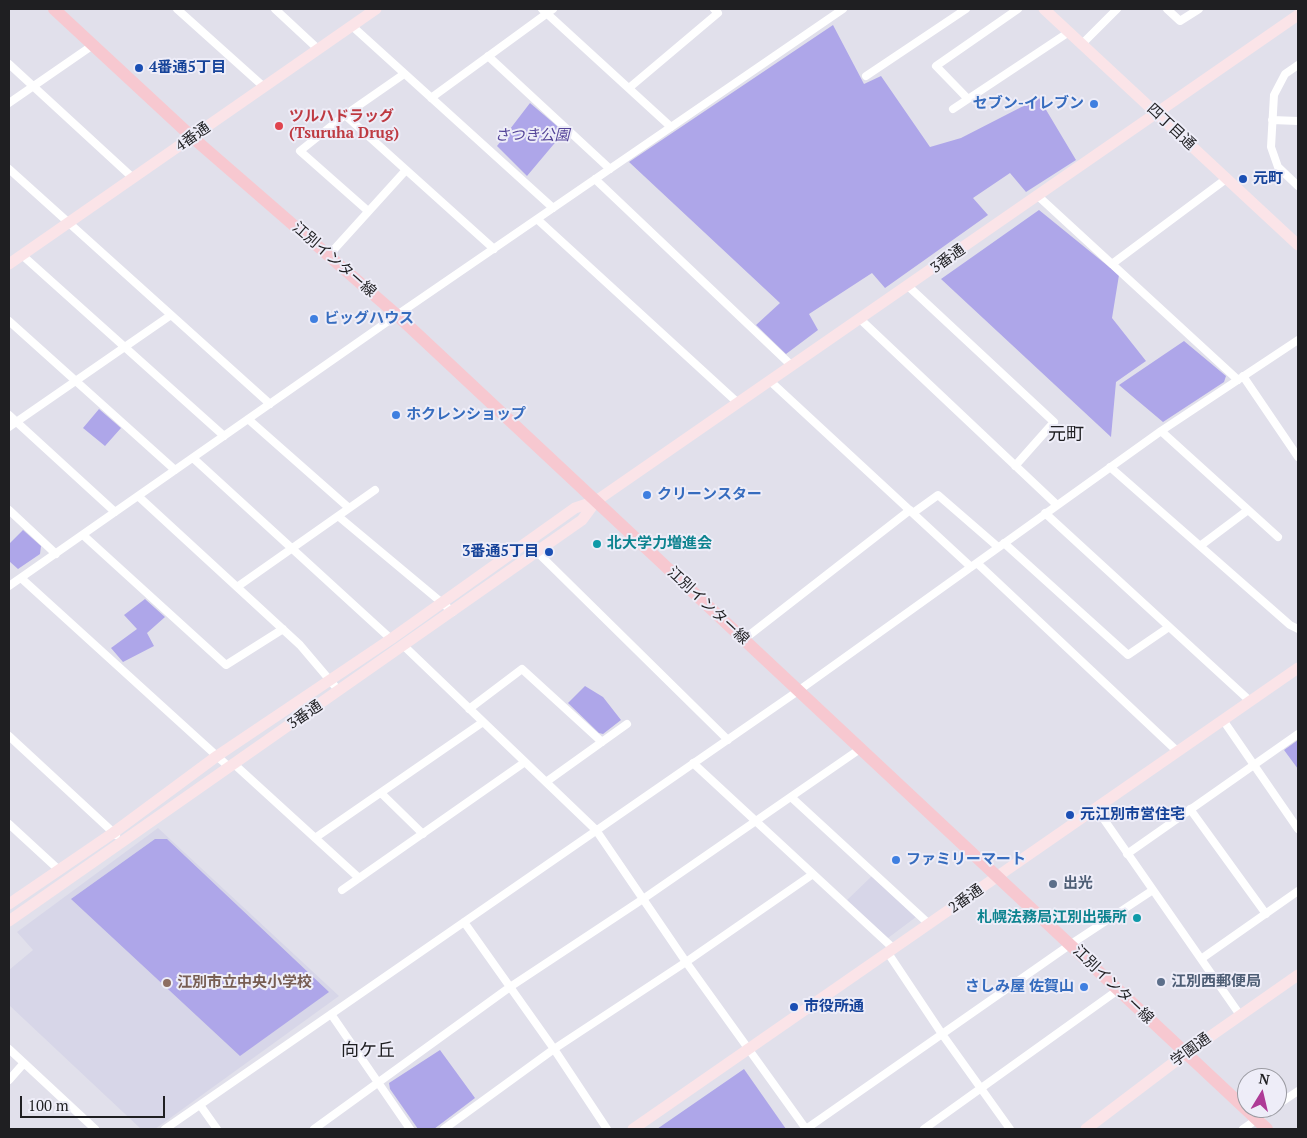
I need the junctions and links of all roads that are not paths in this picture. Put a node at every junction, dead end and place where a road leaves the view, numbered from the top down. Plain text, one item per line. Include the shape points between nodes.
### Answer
1 (54, 9) edge
2 (177, 9) edge
3 (275, 9) edge
4 (376, 9) edge
5 (714, 9) edge
6 (843, 9) edge
7 (966, 9) edge
8 (1018, 9) edge
9 (1044, 9) edge
10 (1117, 9) edge
11 (1167, 9) edge
12 (1199, 9) edge
13 (547, 10) edge
14 (1298, 15) edge
15 (352, 26) junction
16 (1069, 32) junction
17 (1082, 44) junction
18 (93, 45) junction
19 (318, 49) junction
20 (488, 56) junction
21 (9, 64) edge
22 (1298, 66) edge
23 (404, 74) junction
24 (866, 76) dead end
25 (33, 86) junction
26 (264, 87) junction
27 (629, 88) junction
28 (432, 98) junction
29 (968, 99) junction
30 (9, 103) edge
31 (953, 109) dead end
32 (1157, 114) junction
33 (345, 115) junction
34 (1272, 120) junction
35 (1298, 121) edge
36 (671, 127) junction
37 (192, 137) junction
38 (9, 169) edge
39 (610, 169) junction
40 (406, 170) junction
41 (133, 178) junction
42 (595, 179) junction
43 (1226, 179) junction
44 (1298, 186) edge
45 (1038, 196) junction
46 (553, 208) junction
47 (368, 211) junction
48 (537, 219) junction
49 (69, 222) junction
50 (1298, 245) edge
51 (494, 249) junction
52 (22, 255) junction
53 (329, 256) junction
54 (9, 264) edge
55 (1112, 264) junction
56 (908, 286) junction
57 (171, 315) junction
58 (397, 315) junction
59 (860, 319) junction
60 (9, 320) edge
61 (1298, 340) edge
62 (126, 346) junction
63 (792, 366) junction
64 (1240, 378) junction
65 (76, 380) junction
66 (770, 381) junction
67 (738, 403) junction
68 (270, 404) junction
69 (9, 415) edge
70 (248, 419) junction
71 (16, 422) junction
72 (9, 427) edge
73 (1161, 430) junction
74 (224, 436) junction
75 (1298, 457) edge
76 (192, 458) junction
77 (1015, 466) junction
78 (1110, 467) junction
79 (175, 470) junction
80 (375, 490) dead end
81 (138, 496) junction
82 (596, 501) junction
83 (1057, 505) junction
84 (349, 508) junction
85 (9, 510) edge
86 (1248, 510) junction
87 (115, 512) junction
88 (912, 512) junction
89 (1045, 514) junction
90 (338, 516) junction
91 (83, 535) junction
92 (1278, 538) dead end
93 (1001, 545) junction
94 (1200, 546) junction
95 (292, 548) junction
96 (536, 552) junction
97 (56, 554) junction
98 (974, 565) junction
99 (21, 578) junction
100 (9, 586) edge
101 (237, 586) junction
102 (442, 602) junction
103 (453, 612) junction
104 (1169, 627) junction
105 (283, 629) junction
106 (1298, 629) edge
107 (391, 639) junction
108 (743, 640) junction
109 (404, 646) junction
110 (1298, 668) edge
111 (330, 679) junction
112 (339, 691) junction
113 (798, 691) junction
114 (1250, 701) junction
115 (469, 709) junction
116 (1223, 720) junction
117 (482, 722) junction
118 (627, 724) dead end
119 (1298, 734) edge
120 (10, 740) edge
121 (728, 740) junction
122 (602, 742) junction
123 (860, 749) junction
124 (1178, 752) junction
125 (217, 756) junction
126 (525, 762) junction
127 (693, 763) junction
128 (1254, 764) junction
129 (232, 765) junction
130 (546, 782) junction
131 (381, 792) junction
132 (791, 797) junction
133 (1096, 808) junction
134 (1190, 809) junction
135 (757, 821) junction
136 (9, 824) edge
137 (1298, 829) edge
138 (596, 830) junction
139 (113, 833) junction
140 (422, 834) junction
141 (315, 838) junction
142 (123, 843) junction
143 (1127, 854) junction
144 (59, 870) junction
145 (813, 874) junction
146 (998, 876) junction
147 (359, 878) junction
148 (342, 890) dead end
149 (1153, 890) junction
150 (1298, 891) edge
151 (644, 899) junction
152 (9, 904) edge
153 (1266, 914) junction
154 (11, 916) edge
155 (464, 922) junction
156 (928, 924) junction
157 (1071, 944) junction
158 (891, 951) junction
159 (1201, 959) junction
160 (686, 962) junction
161 (1298, 975) edge
162 (510, 987) junction
163 (1118, 990) junction
164 (331, 1014) junction
165 (1240, 1015) junction
166 (942, 1034) junction
167 (749, 1048) junction
168 (9, 1049) edge
169 (554, 1049) junction
170 (1185, 1054) junction
171 (24, 1063) junction
172 (9, 1080) edge
173 (378, 1084) junction
174 (982, 1087) junction
175 (1298, 1091) edge
176 (1287, 1099) edge
177 (200, 1105) junction
178 (1257, 1119) junction
179 (95, 1129) edge
180 (165, 1129) edge
181 (217, 1129) edge
182 (314, 1129) edge
183 (410, 1129) edge
184 (444, 1129) edge
185 (607, 1129) edge
186 (633, 1129) edge
187 (806, 1129) edge
188 (924, 1129) edge
189 (1010, 1129) edge
190 (1086, 1129) edge
191 (1243, 1129) edge
192 (1267, 1129) edge

1 - 18 main road, 江別インター線
2 - 26 street
3 - 19 street
4 - 15 street, 4番通
5 - 27 street via 718,13
6 - 36 street
7 - 24 street
8 - 29 street via 936,66
9 - 16 street, 四丁目通
10 - 17 street
11 - 12 street via 1180,21
13 - 20 street
13 - 27 street
14 - 32 street, 3番通
15 - 19 street, 4番通
15 - 23 street
16 - 17 street, 四丁目通
16 - 29 street
17 - 32 street, 四丁目通
18 - 25 street
18 - 37 main road, 江別インター線
19 - 26 street, 4番通
20 - 28 street
20 - 39 street
21 - 25 street
22 - 34 street via 1285,74 1274,95
23 - 28 street
23 - 33 street
25 - 30 street
25 - 41 street
26 - 37 street, 4番通
27 - 36 street
28 - 46 street
29 - 31 street
32 - 43 street, 四丁目通
32 - 45 street, 3番通
33 - 40 street
33 - 47 street via 300,151
34 - 35 street
34 - 44 street via 1271,147 1278,167
36 - 39 street
37 - 41 street, 4番通
37 - 53 main road, 江別インター線
38 - 49 street
39 - 42 street
40 - 47 street
40 - 51 street
41 - 49 street, 4番通
42 - 46 street
42 - 63 street
43 - 50 street, 四丁目通
43 - 55 street
45 - 55 street
45 - 56 street, 3番通
46 - 48 street
47 - 53 street
48 - 51 street
48 - 67 street
49 - 52 street, 4番通
49 - 57 street
51 - 58 street
52 - 54 street, 4番通
52 - 62 street
53 - 58 main road, 江別インター線
55 - 64 street
56 - 59 street, 3番通
56 - 77 street via 1054,422
57 - 62 street
57 - 68 street
58 - 68 street
58 - 82 main road, 江別インター線
59 - 63 street, 3番通
59 - 77 street
60 - 65 street
61 - 64 street
62 - 65 street
62 - 74 street
63 - 66 street, 3番通
64 - 73 street
64 - 75 street
65 - 71 street
65 - 79 street
66 - 67 street, 3番通
66 - 88 street
67 - 82 street, 3番通
68 - 70 street
69 - 71 street
70 - 74 street
70 - 84 street
71 - 72 street
71 - 87 street
73 - 78 street
73 - 86 street
74 - 76 street
76 - 79 street
76 - 95 street
77 - 83 street
78 - 83 street
78 - 94 street
79 - 81 street
80 - 84 street
81 - 87 street
81 - 101 street
82 - 96 street, 3番通 via 582,520
82 - 102 street, 3番通 via 575,508
82 - 108 main road, 江別インター線
83 - 89 street
84 - 90 street
85 - 97 street
86 - 92 street
86 - 94 street
87 - 91 street
88 - 93 street via 938,495
88 - 98 street
88 - 108 street
89 - 93 street
89 - 104 street
90 - 95 street
90 - 102 street
91 - 97 street
91 - 105 street via 226,665
93 - 98 street
93 - 104 street via 1128,655
94 - 106 street
95 - 101 street
95 - 107 street
96 - 103 street, 3番通
96 - 121 street
97 - 99 street
98 - 113 street
98 - 124 street
99 - 100 street
99 - 125 street
101 - 105 street
102 - 103 street
102 - 107 street, 3番通
103 - 109 street, 3番通
104 - 114 street
105 - 111 street
107 - 111 street, 3番通
108 - 113 main road, 江別インター線
109 - 112 street, 3番通
109 - 115 street
110 - 114 street, 2番通
111 - 112 street
111 - 125 street, 3番通
112 - 129 street, 3番通
113 - 121 street
113 - 123 main road, 江別インター線
114 - 116 street, 2番通
115 - 117 street
115 - 122 street via 522,669
116 - 124 street, 2番通
116 - 128 street
117 - 126 street
117 - 131 street
118 - 122 street
119 - 128 street
120 - 139 street
121 - 127 street
122 - 130 street
123 - 132 street
123 - 146 main road, 江別インター線
124 - 133 street, 2番通
125 - 129 street
125 - 139 street, 3番通
126 - 130 street
126 - 140 street
127 - 135 street
127 - 138 street
128 - 134 street
128 - 137 street
129 - 141 street
129 - 142 street, 3番通
130 - 138 street
131 - 140 street
131 - 141 street
132 - 135 street
132 - 156 street
133 - 143 street
133 - 146 street, 2番通
134 - 143 street
134 - 153 street
135 - 145 street
135 - 151 street
136 - 144 street
138 - 151 street
138 - 155 street
139 - 142 street
139 - 144 street, 3番通
140 - 147 street
141 - 147 street
142 - 154 street, 3番通
143 - 149 street
144 - 152 street, 3番通
145 - 158 street
145 - 160 street
146 - 156 street, 2番通
146 - 157 main road, 江別インター線
147 - 148 street
149 - 157 street
149 - 159 street
150 - 153 street
151 - 160 street
151 - 162 street
153 - 159 street
155 - 162 street
155 - 164 street
156 - 158 street, 2番通
157 - 163 main road, 江別インター線
157 - 166 street
158 - 166 street
158 - 167 street, 2番通
159 - 165 street
160 - 167 street
160 - 169 street
161 - 165 street, 学園通
162 - 169 street
162 - 173 street
163 - 170 main road, 江別インター線
163 - 174 street
164 - 173 street
164 - 177 street
165 - 170 street, 学園通
166 - 174 street
166 - 187 street
167 - 186 street, 2番通
167 - 187 street
168 - 171 street
169 - 184 street
169 - 185 street
170 - 178 main road, 江別インター線
170 - 190 street, 学園通
171 - 172 street
171 - 179 street
173 - 182 street
173 - 183 street
174 - 188 street
174 - 189 street
175 - 176 street
177 - 180 street
177 - 181 street
178 - 191 street
178 - 192 main road, 江別インター線

